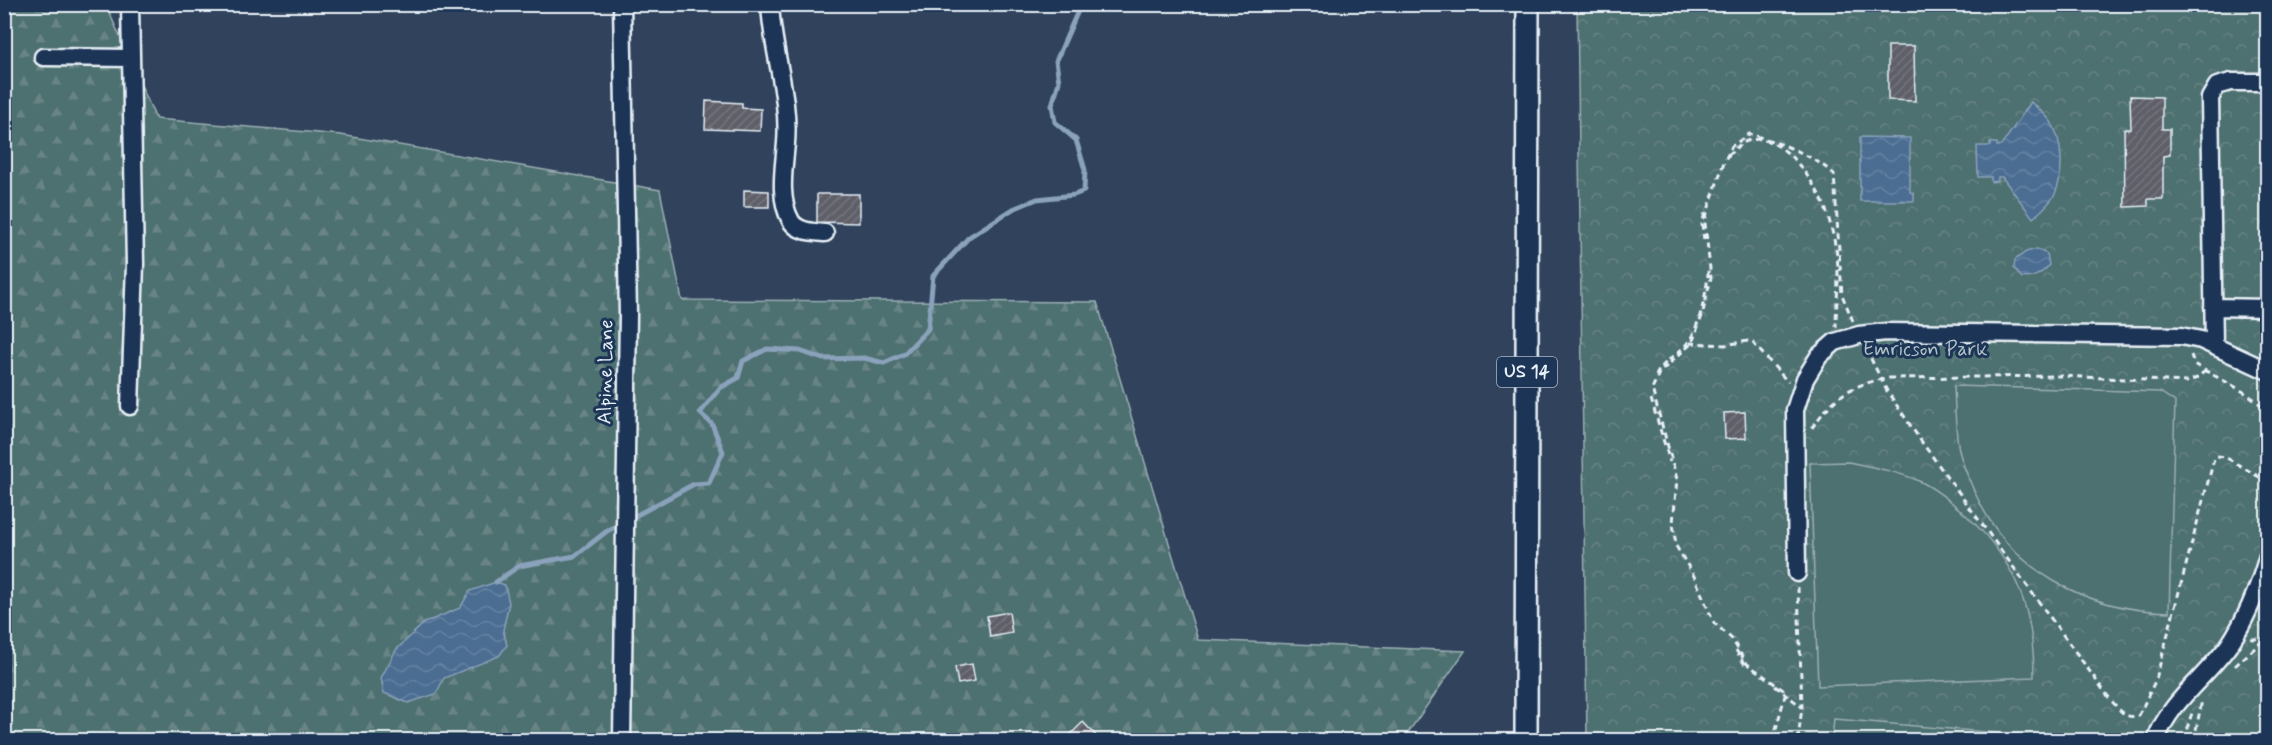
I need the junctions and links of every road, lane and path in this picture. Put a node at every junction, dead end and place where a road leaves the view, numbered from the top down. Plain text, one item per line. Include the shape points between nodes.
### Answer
1 (130, 4) edge
2 (622, 4) edge
3 (770, 4) edge
4 (1528, 4) edge
5 (43, 57) dead end
6 (131, 58) junction
7 (2268, 82) edge
8 (1724, 162) junction
9 (825, 233) dead end
10 (2213, 308) junction
11 (2268, 308) edge
12 (1859, 335) junction
13 (2191, 338) junction
14 (1835, 342) junction
15 (1690, 343) junction
16 (2214, 346) junction
17 (2205, 371) junction
18 (2268, 371) edge
19 (1881, 380) junction
20 (1800, 394) junction
21 (130, 406) dead end
22 (2268, 415) edge
23 (2268, 439) edge
24 (1796, 455) junction
25 (2268, 480) edge
26 (2268, 556) edge
27 (1797, 573) joint
28 (2268, 637) edge
29 (2231, 669) dead end
30 (2207, 691) dead end
31 (1786, 695) junction
32 (1802, 707) junction
33 (622, 741) edge
34 (1526, 741) edge
35 (1773, 741) edge
36 (1798, 741) edge
37 (2156, 741) edge
38 (2194, 741) edge

1 - 6 street
2 - 33 street, Alpine Lane via 628,314
3 - 9 street via 785,99 786,210 793,224 806,232
4 - 34 main road, US 14
5 - 6 street
6 - 21 street via 135,264
7 - 10 street via 2231,82 2217,86 2210,98
8 - 12 path via 1732,146 1749,134 1783,145 1834,174 1842,295
8 - 14 path via 1735,148 1752,138 1772,142 1796,159 1823,201 1835,246
8 - 15 path via 1703,214 1708,277
10 - 11 street
10 - 16 street
12 - 13 street via 1886,332
12 - 14 street
12 - 19 path
13 - 16 street
13 - 17 path via 2194,364
14 - 20 street via 1819,356
15 - 20 path via 1753,343
15 - 31 path via 1657,372 1651,388 1675,480 1675,547 1693,577 1713,625 1730,640 1743,664
16 - 18 street
17 - 19 path via 2186,382 2061,376
17 - 22 path via 2256,400
19 - 24 path via 1861,383 1826,408
19 - 25 path via 1921,441 2110,699 2131,717 2139,715 2156,679 2214,459 2225,457
20 - 24 street via 1795,410
23 - 25 path via 2263,458
24 - 27 street
26 - 37 street via 2259,587 2228,646 2169,714
27 - 32 path
28 - 29 path
30 - 38 path
31 - 32 path
31 - 35 path
32 - 36 path

